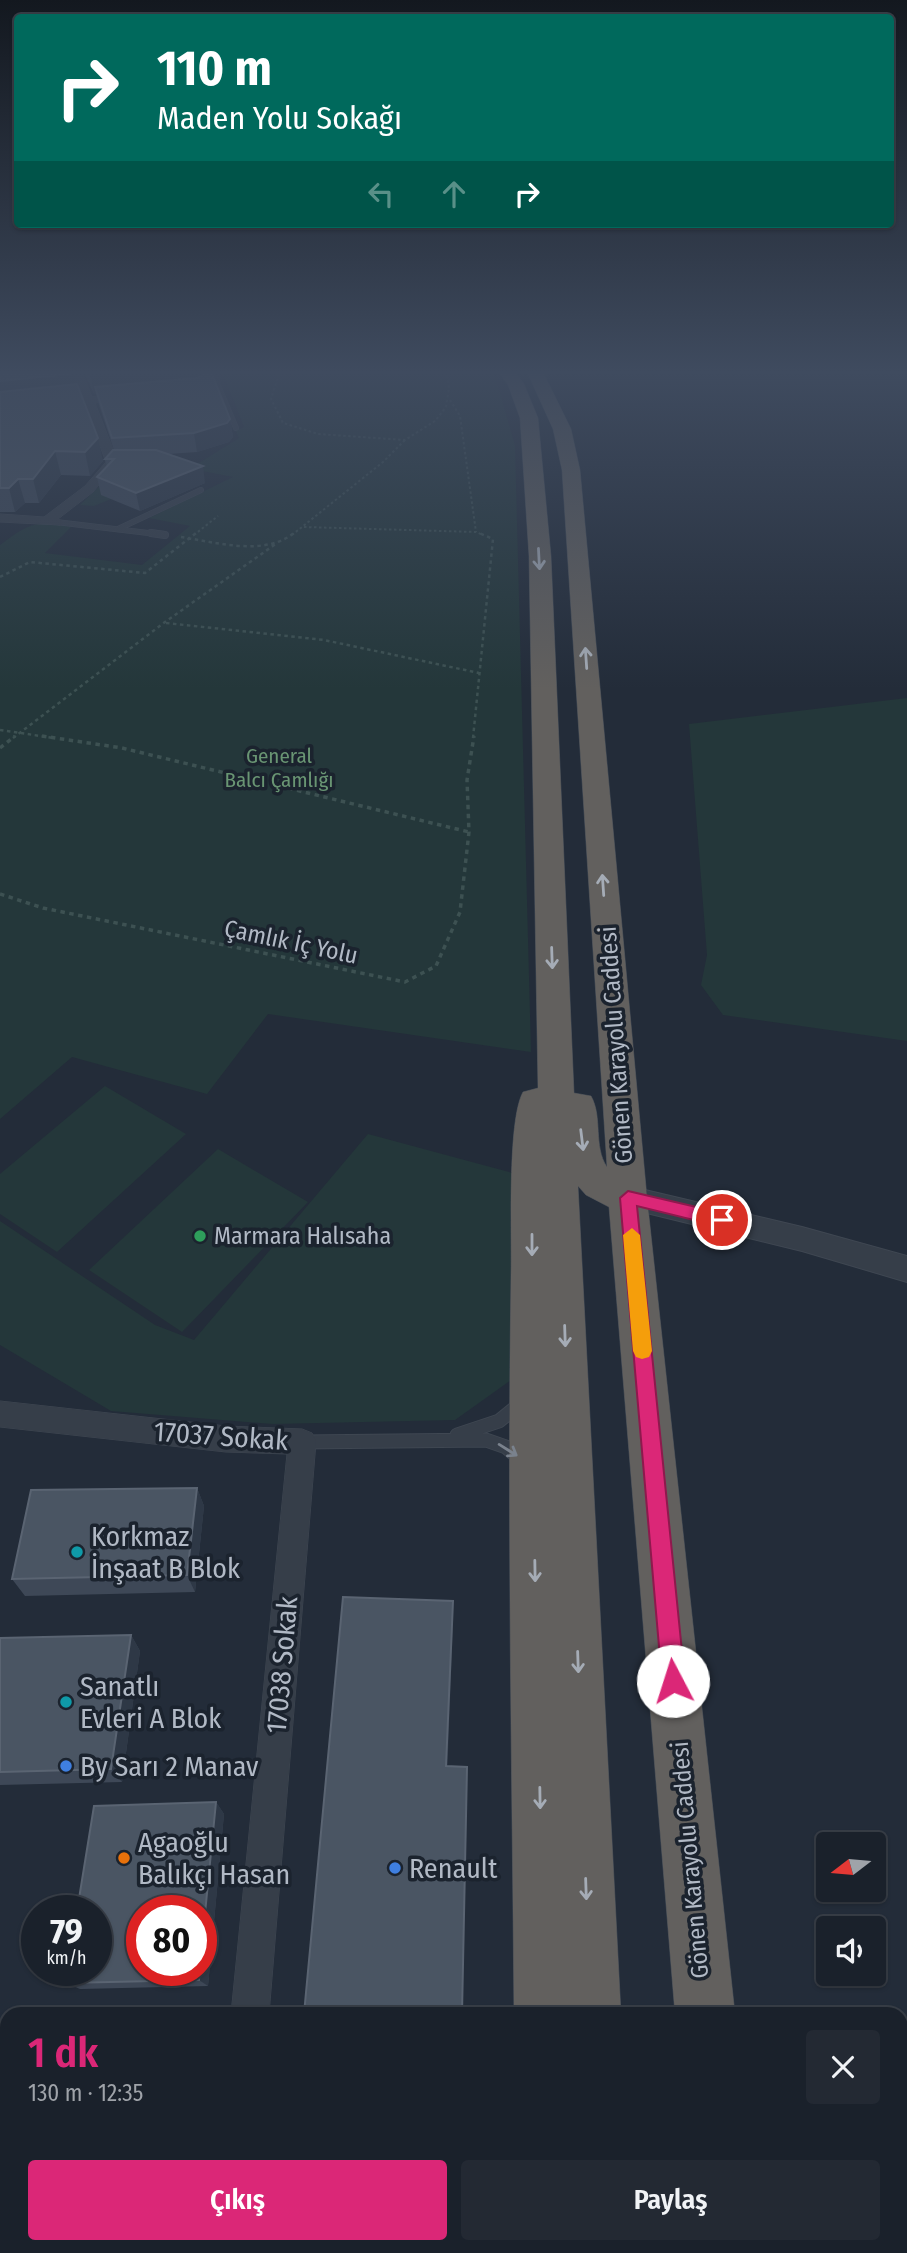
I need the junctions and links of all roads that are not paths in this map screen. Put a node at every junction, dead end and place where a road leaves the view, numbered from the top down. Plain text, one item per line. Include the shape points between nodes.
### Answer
1 (100, 479) edge
2 (534, 479) edge
3 (572, 479) edge
4 (201, 490) dead end
5 (0, 518) edge
6 (52, 521) junction
7 (118, 529) junction
8 (165, 535) road end
9 (547, 806) junction
10 (554, 1032) junction
11 (628, 1198) junction
12 (561, 1244) junction
13 (907, 1269) edge
14 (531, 1380) junction
15 (0, 1414) edge
16 (443, 1439) junction
17 (302, 1442) junction
18 (534, 1510) junction
19 (251, 2007) edge
20 (544, 2007) edge
21 (591, 2007) edge
22 (704, 2007) edge

1 - 6 street
2 -> 9 highway
11 -> 3 highway, Gönen Karayolu Caddesi
4 - 7 lane
5 - 6 street
6 - 7 lane
7 - 8 lane
9 -> 10 highway
9 -> 11 highway via 565,862 585,1168 602,1189
10 - 12 highway
10 -> 14 highway via 536,1102 532,1151
11 - 12 highway via 579,1199
11 - 13 street
11 - 22 highway, Gönen Karayolu Caddesi
12 -> 21 highway
14 - 16 lane via 523,1401 499,1421
14 - 18 highway
15 - 17 street, 17037 Sokak via 226,1439
16 - 17 lane, 17037 Sokak
16 -> 18 lane via 486,1440 514,1452 525,1464
17 - 19 street, 17038 Sokak
18 -> 20 highway

